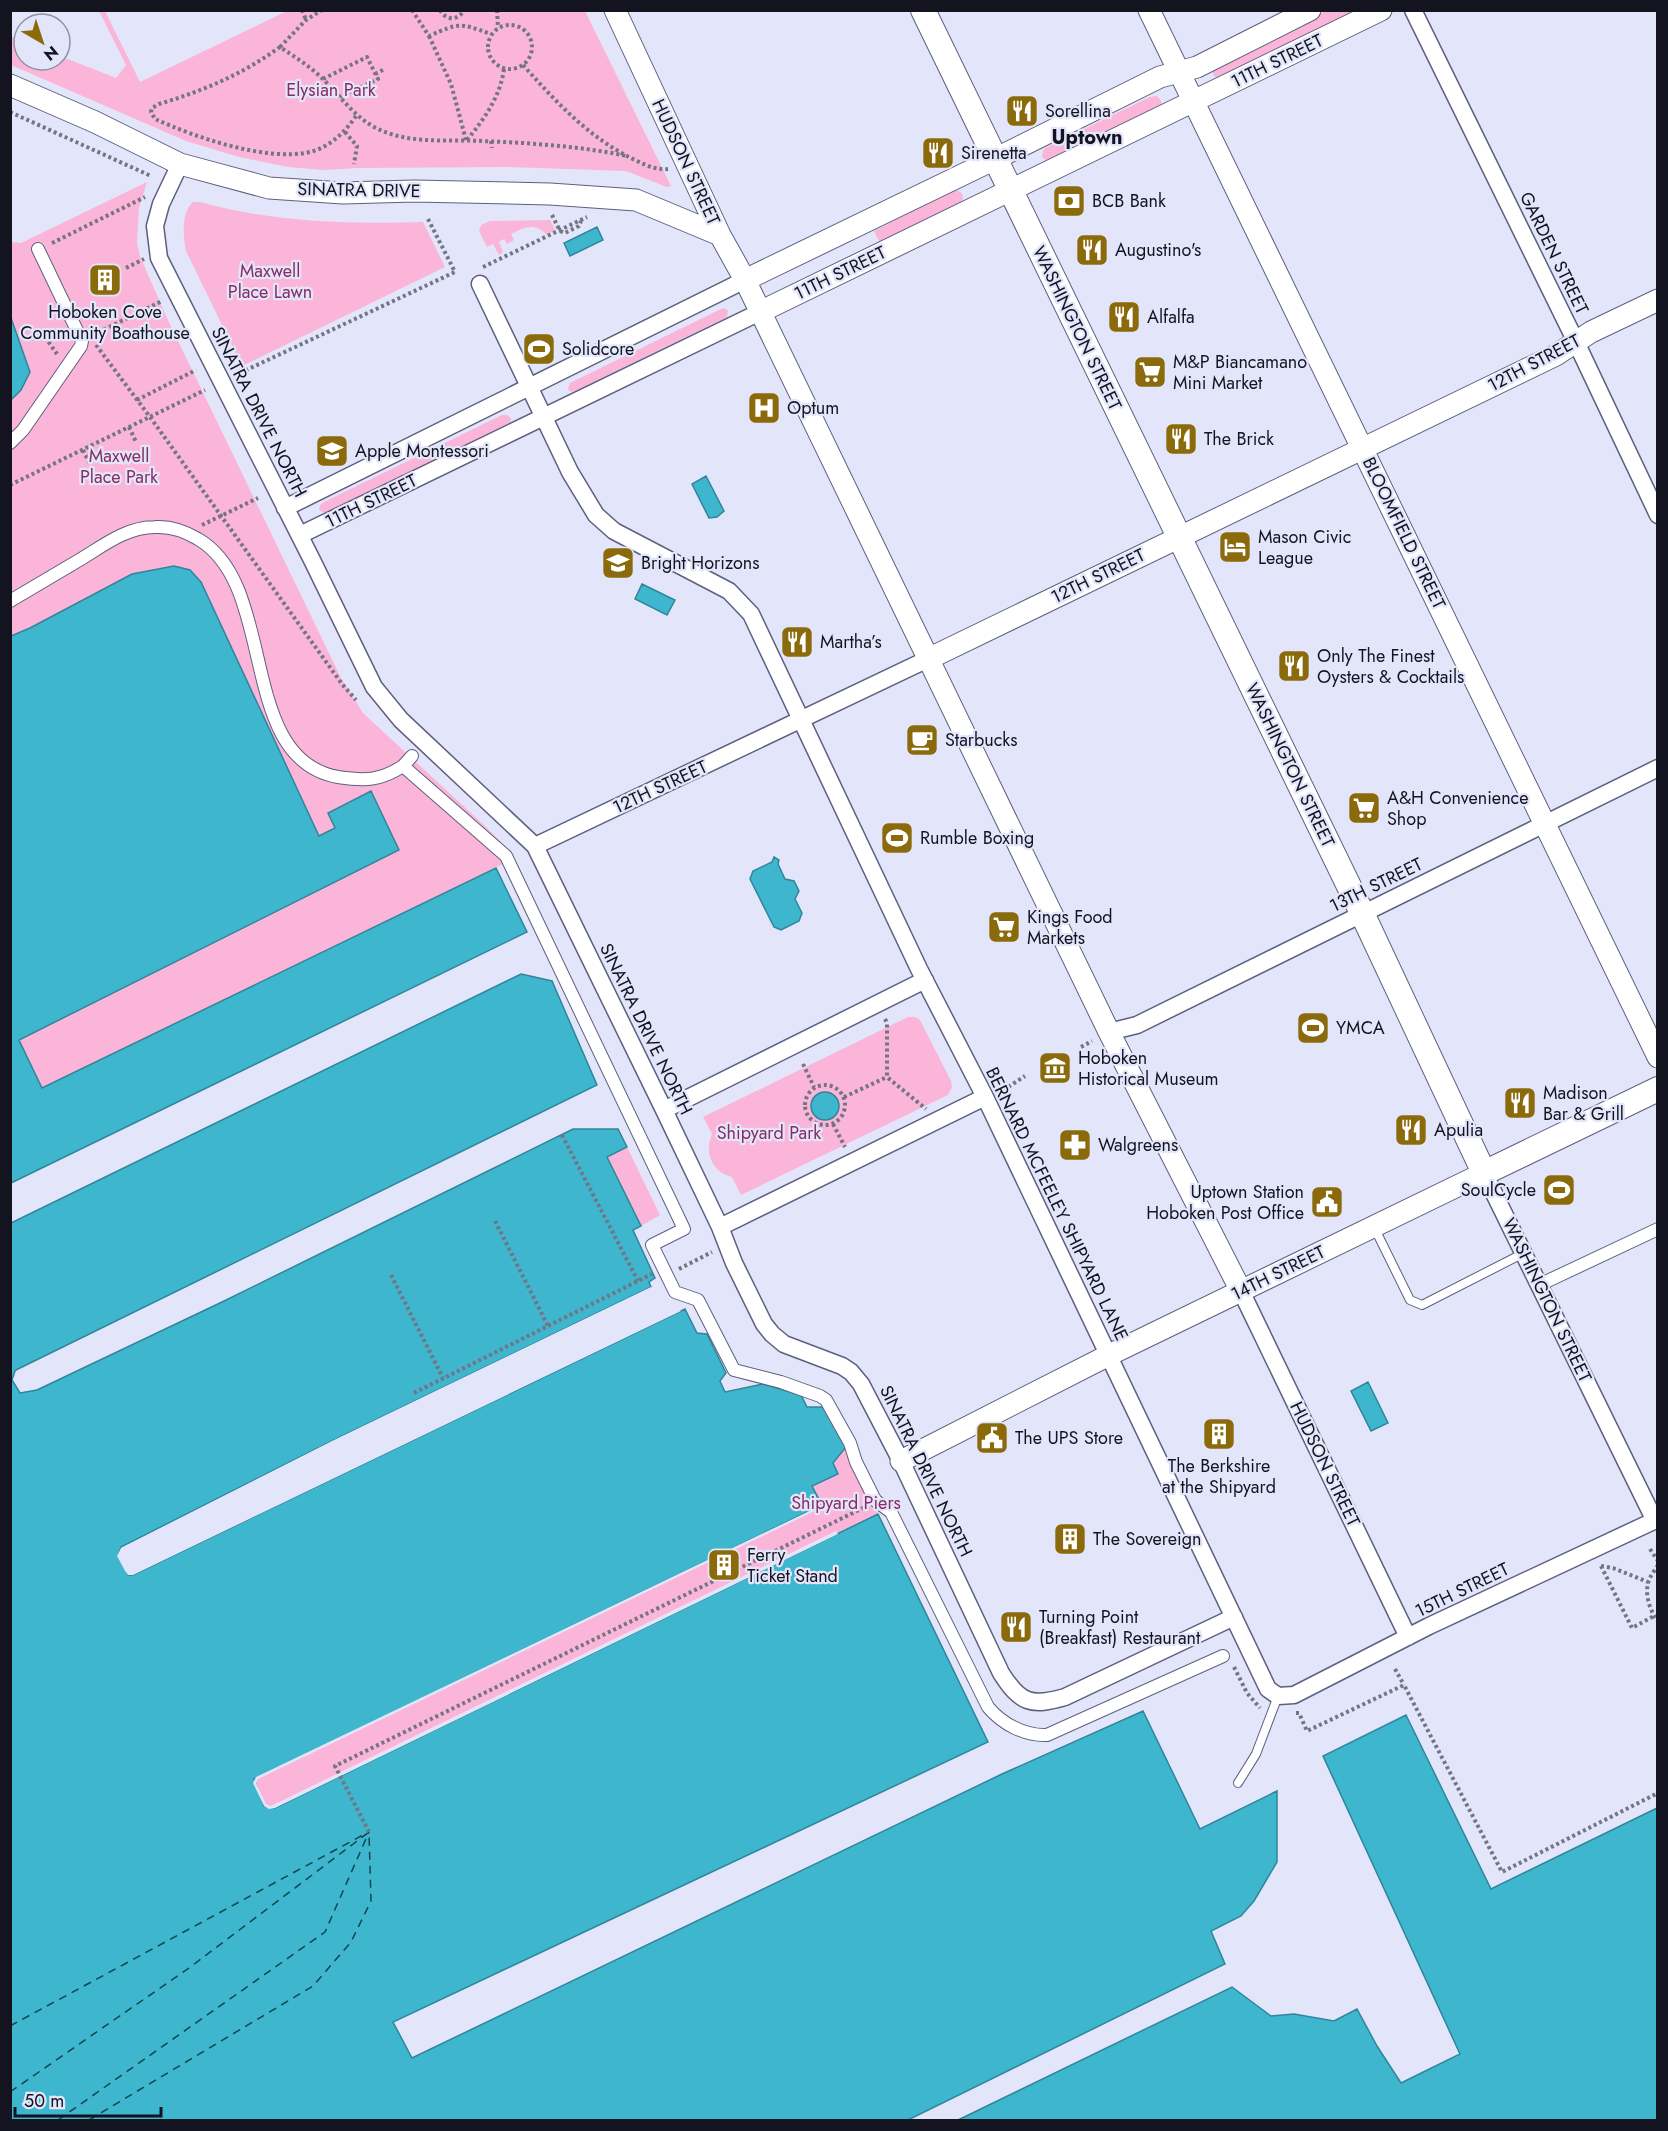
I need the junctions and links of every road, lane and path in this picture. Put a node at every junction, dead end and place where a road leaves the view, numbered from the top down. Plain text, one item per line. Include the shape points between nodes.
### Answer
1 (302, 10) edge
2 (322, 10) edge
3 (412, 10) edge
4 (440, 10) edge
5 (464, 10) edge
6 (497, 10) edge
7 (615, 10) edge
8 (923, 10) edge
9 (1149, 10) edge
10 (1310, 10) edge
11 (1381, 10) edge
12 (1413, 10) edge
13 (454, 18) junction
14 (306, 20) junction
15 (454, 25) junction
16 (498, 28) junction
17 (491, 34) junction
18 (429, 36) junction
19 (280, 47) junction
20 (523, 65) junction
21 (385, 69) dead end
22 (504, 69) junction
23 (1179, 71) junction
24 (375, 74) junction
25 (323, 79) junction
26 (10, 85) edge
27 (340, 97) junction
28 (1193, 101) junction
29 (10, 112) edge
30 (356, 116) junction
31 (345, 132) junction
32 (466, 140) junction
33 (491, 141) junction
34 (492, 148) dead end
35 (627, 156) junction
36 (995, 159) junction
37 (180, 164) junction
38 (354, 164) dead end
39 (668, 169) dead end
40 (152, 176) dead end
41 (1010, 191) junction
42 (149, 195) dead end
43 (552, 215) dead end
44 (588, 216) dead end
45 (428, 219) dead end
46 (560, 231) junction
47 (720, 234) junction
48 (38, 249) joint
49 (144, 259) dead end
50 (489, 264) dead end
51 (126, 268) dead end
52 (745, 280) junction
53 (480, 284) dead end
54 (1658, 300) edge
55 (162, 301) dead end
56 (760, 312) junction
57 (1576, 342) junction
58 (196, 370) dead end
59 (240, 373) dead end
60 (530, 387) junction
61 (205, 390) dead end
62 (137, 400) junction
63 (544, 416) junction
64 (150, 417) junction
65 (129, 427) junction
66 (136, 442) dead end
67 (10, 443) edge
68 (1363, 449) junction
69 (83, 450) junction
70 (90, 464) dead end
71 (10, 485) edge
72 (258, 498) dead end
73 (285, 508) junction
74 (1658, 515) edge
75 (220, 516) junction
76 (188, 532) junction
77 (300, 535) junction
78 (1179, 537) junction
79 (10, 601) edge
80 (928, 659) junction
81 (356, 699) dead end
82 (802, 720) junction
83 (412, 756) dead end
84 (403, 766) junction
85 (1658, 768) edge
86 (1544, 823) junction
87 (535, 846) junction
88 (1362, 914) junction
89 (924, 980) junction
90 (887, 1023) dead end
91 (1101, 1037) junction
92 (1081, 1047) dead end
93 (1658, 1057) edge
94 (804, 1064) dead end
95 (1025, 1076) dead end
96 (887, 1077) junction
97 (814, 1087) junction
98 (1658, 1089) edge
99 (844, 1097) junction
100 (985, 1097) junction
101 (1003, 1100) dead end
102 (926, 1108) dead end
103 (664, 1110) junction
104 (834, 1124) junction
105 (562, 1135) dead end
106 (845, 1147) dead end
107 (1484, 1173) junction
108 (495, 1221) dead end
109 (720, 1227) junction
110 (1374, 1227) junction
111 (1658, 1229) edge
112 (715, 1250) dead end
113 (1524, 1253) junction
114 (653, 1274) dead end
115 (391, 1275) dead end
116 (667, 1275) junction
117 (638, 1281) junction
118 (1539, 1285) junction
119 (1241, 1291) junction
120 (548, 1326) junction
121 (1109, 1355) junction
122 (443, 1378) junction
123 (414, 1393) dead end
124 (901, 1461) junction
125 (876, 1501) junction
126 (1656, 1520) edge
127 (1650, 1549) dead end
128 (1658, 1563) edge
129 (1648, 1582) junction
130 (1654, 1616) junction
131 (1234, 1617) junction
132 (1658, 1621) edge
133 (1408, 1637) junction
134 (1223, 1656) joint
135 (1395, 1669) dead end
136 (1404, 1685) junction
137 (1281, 1697) junction
138 (1270, 1714) junction
139 (1238, 1783) dead end
140 (1658, 1793) edge
141 (369, 1832) dead end

1 - 14 path
2 - 14 path
3 - 18 path
4 - 13 path via 446,17
5 - 13 path
6 - 16 path
7 - 47 street, HUDSON STREET
8 - 36 main road, WASHINGTON STREET
9 - 23 street, BLOOMFIELD STREET
10 - 23 street, 11TH STREET via 1197,67
11 - 28 street, 11TH STREET
12 - 57 street, GARDEN STREET
13 - 15 path
14 - 19 path
15 - 17 path
15 - 18 path
16 - 17 path
16 - 20 path via 513,25 530,36 531,53
17 - 22 path via 488,51 494,63
18 - 32 path via 451,84
19 - 25 path
19 - 31 path via 218,84 159,104 152,108 152,116 189,134 275,154 312,152
20 - 22 path
20 - 35 path via 575,121
21 - 24 path
22 - 32 path via 494,103
23 - 28 street, BLOOMFIELD STREET
23 - 36 street, 11TH STREET
24 - 25 path via 367,57
24 - 27 path via 378,79
25 - 27 path
26 - 37 street, SINATRA DRIVE
27 - 30 path
28 - 41 street, 11TH STREET
28 - 68 street, BLOOMFIELD STREET
29 - 40 path
30 - 31 path
30 - 32 path via 399,137
31 - 38 path via 357,146
32 - 33 path
33 - 34 path
33 - 35 path via 589,148
35 - 39 path via 655,169
36 - 41 main road, WASHINGTON STREET
36 - 52 street, 11TH STREET
37 - 47 street, SINATRA DRIVE via 269,188 343,193 414,190 550,194 636,200
37 - 73 street, SINATRA DRIVE NORTH via 155,226 159,258
41 - 56 street, 11TH STREET
41 - 78 main road, WASHINGTON STREET
42 - 48 path
43 - 46 path
44 - 46 path
45 - 59 path via 454,272
46 - 50 path
47 - 52 street, HUDSON STREET
48 - 67 street via 82,341 80,350
49 - 51 path
52 - 56 street, HUDSON STREET
52 - 60 street, 11TH STREET
53 - 60 street, BERNARD MCFEELEY SHIPYARD LANE
54 - 57 street, 12TH STREET
55 - 62 path via 90,337
56 - 63 street, 11TH STREET
56 - 80 street, HUDSON STREET
57 - 68 street, 12TH STREET
57 - 74 street, GARDEN STREET
58 - 62 path
60 - 63 street, BERNARD MCFEELEY SHIPYARD LANE
60 - 73 street, 11TH STREET
61 - 64 path
62 - 64 path
63 - 77 street, 11TH STREET
63 - 82 street, BERNARD MCFEELEY SHIPYARD LANE via 570,472 596,515 614,531 729,591 751,614
64 - 65 path
64 - 75 path
65 - 66 path
65 - 69 path
68 - 78 street, 12TH STREET
68 - 86 street, BLOOMFIELD STREET
69 - 70 path
69 - 71 path
72 - 75 path
73 - 77 street, SINATRA DRIVE NORTH
75 - 76 path
75 - 81 path
76 - 79 street via 165,527 128,532
76 - 84 street via 214,550 230,571 240,594 274,719 292,749 311,766 333,776 373,780
77 - 87 street, SINATRA DRIVE NORTH via 382,699
78 - 80 street, 12TH STREET
78 - 88 main road, WASHINGTON STREET
80 - 82 street, 12TH STREET
80 - 91 street, HUDSON STREET
82 - 87 street, 12TH STREET
82 - 89 street, BERNARD MCFEELEY SHIPYARD LANE
83 - 84 street
84 - 116 street via 506,856 684,1229 652,1245
85 - 86 street, 13TH STREET
86 - 88 street, 13TH STREET
86 - 93 street, BLOOMFIELD STREET
87 - 103 street, SINATRA DRIVE NORTH
88 - 91 street, 13TH STREET via 1137,1025
88 - 107 main road, WASHINGTON STREET
89 - 100 street, BERNARD MCFEELEY SHIPYARD LANE
89 - 103 street
90 - 96 path
91 - 92 path
91 - 119 street, HUDSON STREET
94 - 97 path
95 - 101 path via 1005,1089
96 - 99 path
96 - 102 path
97 - 99 path via 828,1085
97 - 104 path via 806,1098 805,1112 813,1122
98 - 107 main road, 14TH STREET
99 - 104 path via 845,1110
100 - 109 street
100 - 121 street, BERNARD MCFEELEY SHIPYARD LANE
103 - 109 street, SINATRA DRIVE NORTH
104 - 106 path
105 - 117 path
107 - 110 street, 14TH STREET
107 - 113 street, WASHINGTON STREET
108 - 120 path
109 - 124 street, SINATRA DRIVE NORTH via 764,1324 784,1344 842,1366 857,1378
110 - 113 lane via 1410,1300 1422,1305
110 - 119 street, 14TH STREET
111 - 118 street
112 - 116 path
113 - 118 street, WASHINGTON STREET
114 - 117 path
115 - 122 path
116 - 125 street via 675,1292 698,1300 734,1370 781,1382 826,1400
117 - 120 path
118 - 126 street, WASHINGTON STREET
119 - 121 street, 14TH STREET
119 - 133 street, HUDSON STREET
120 - 122 path
121 - 124 street, 14TH STREET
121 - 131 street, BERNARD MCFEELEY SHIPYARD LANE
122 - 123 path
124 - 131 street, SINATRA DRIVE NORTH via 1001,1673 1012,1690 1028,1700 1047,1702 1065,1697
125 - 134 street via 891,1512 988,1707 1017,1729 1047,1736
125 - 141 path via 335,1766
126 - 133 street, 15TH STREET
127 - 128 path
128 - 129 path
129 - 130 path via 1648,1601
129 - 130 path via 1601,1566 1632,1628
130 - 132 path
131 - 137 street, BERNARD MCFEELEY SHIPYARD LANE via 1268,1689
133 - 137 street, 15TH STREET via 1294,1695
134 - 138 path via 1229,1659 1252,1701
135 - 136 path
136 - 138 path via 1307,1731 1299,1713
136 - 140 path via 1502,1872
137 - 138 lane
138 - 139 lane via 1256,1754

